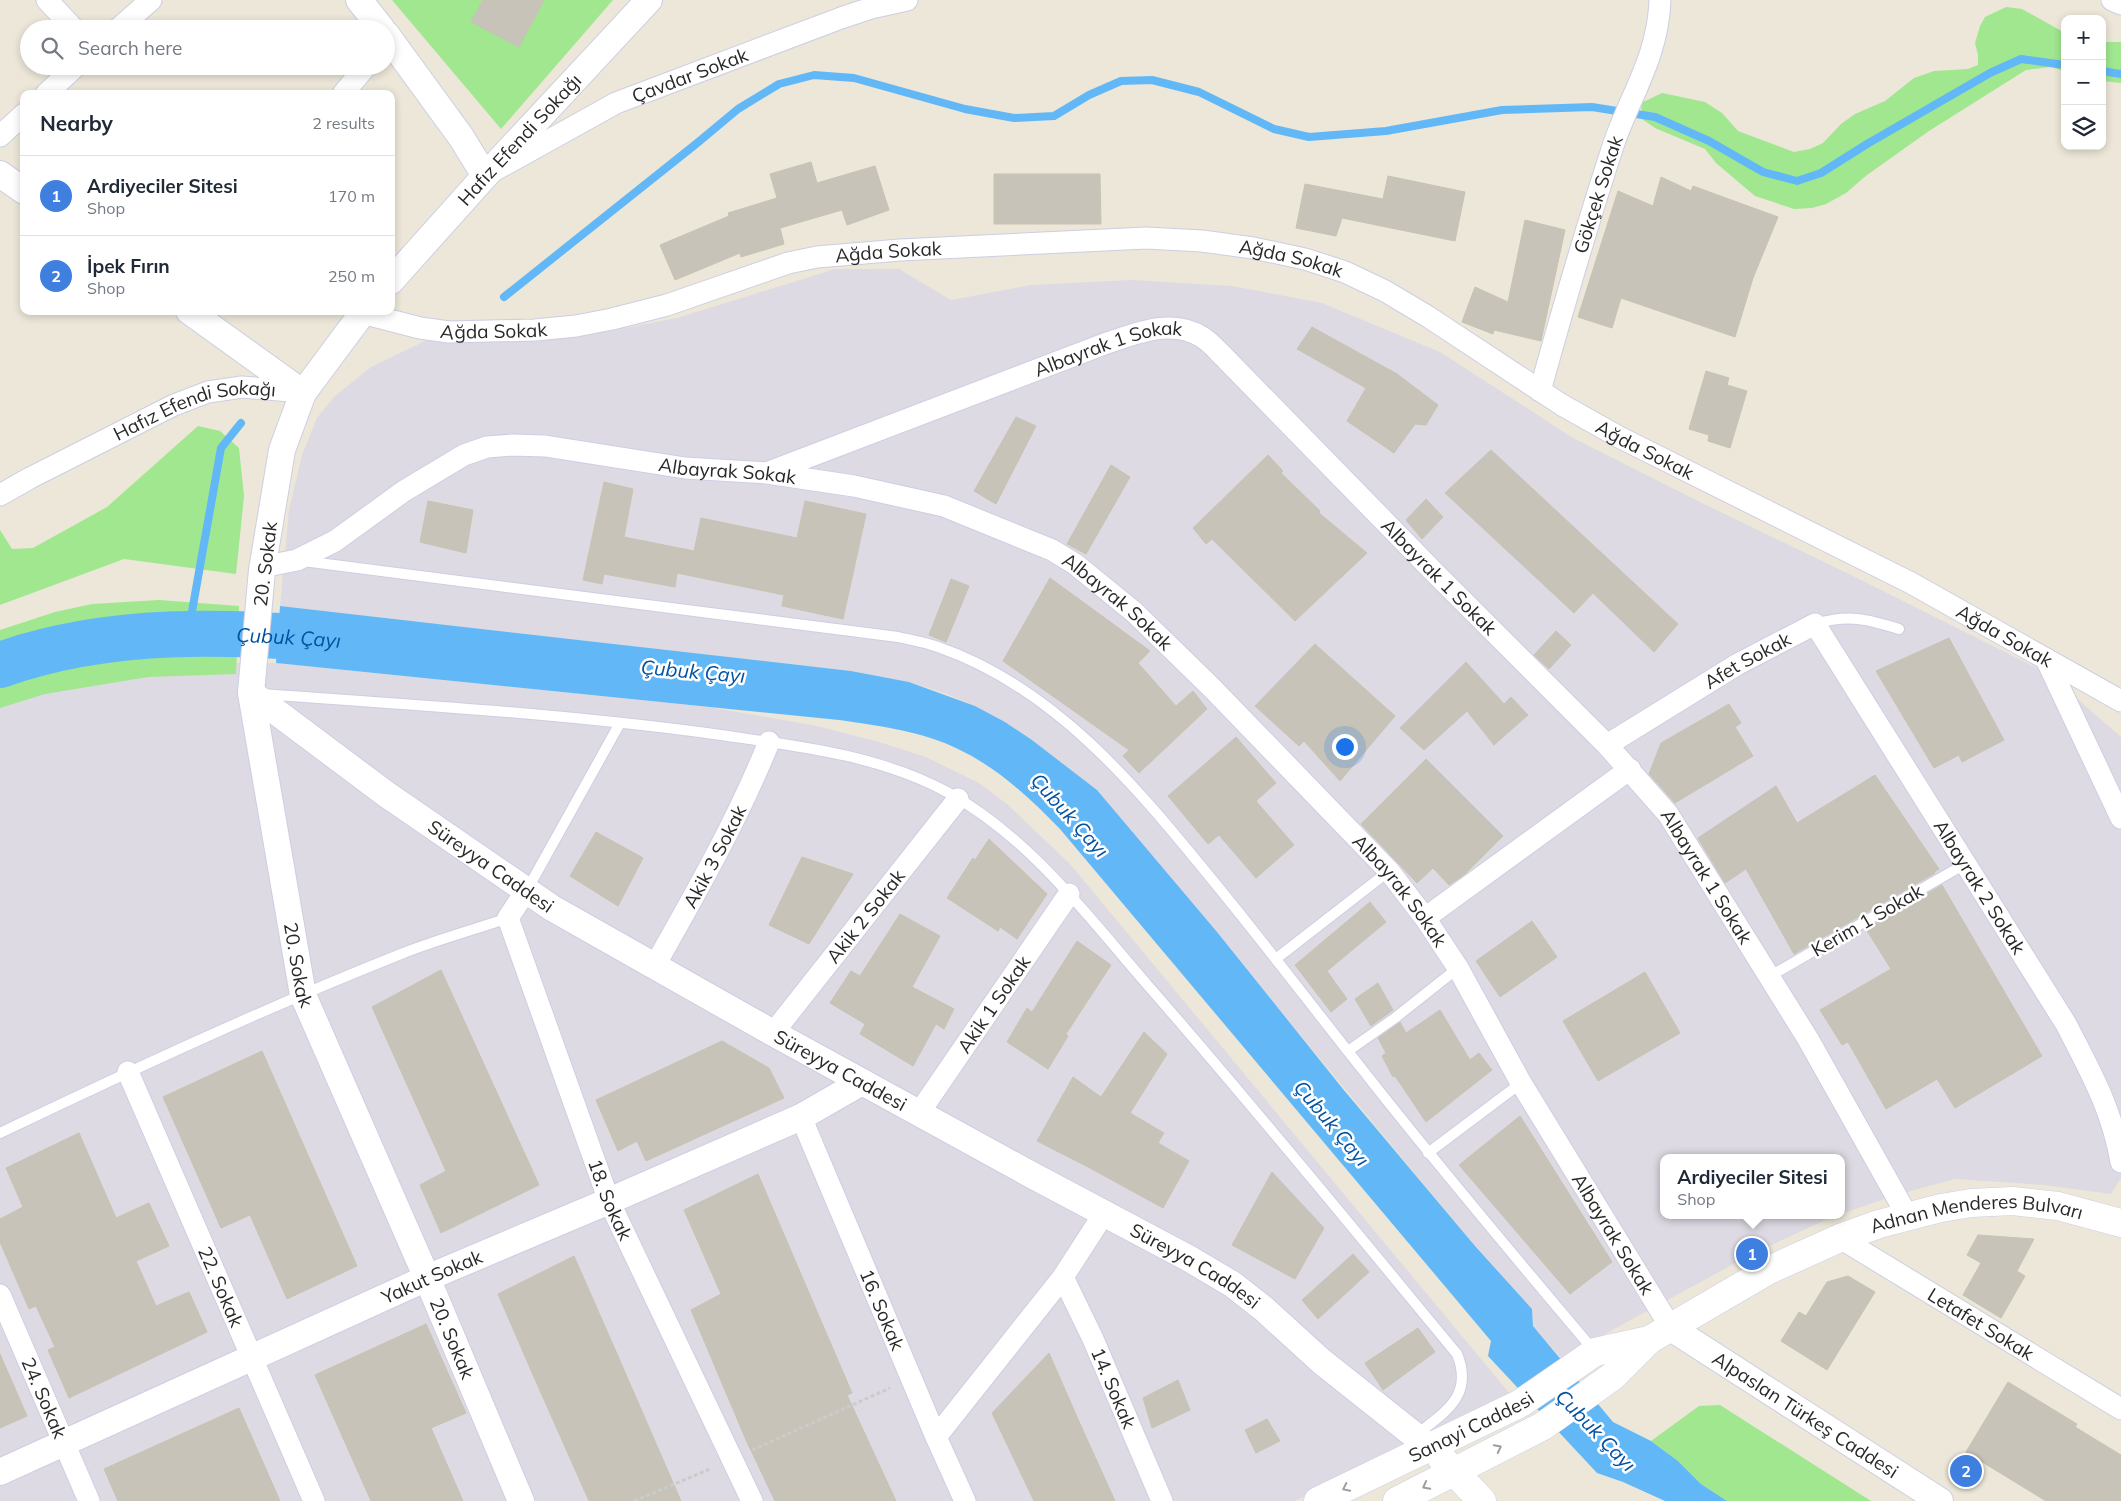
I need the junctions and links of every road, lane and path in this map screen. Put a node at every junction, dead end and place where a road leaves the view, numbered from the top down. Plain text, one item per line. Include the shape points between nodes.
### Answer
1 (47, 0) edge
2 (151, 0) edge
3 (358, 0) edge
4 (649, 0) edge
5 (907, 0) edge
6 (1660, 0) edge
7 (2112, 0) edge
8 (2121, 4) edge
9 (66, 20) edge
10 (128, 20) edge
11 (374, 20) edge
12 (395, 48) edge
13 (66, 75) edge
14 (359, 75) edge
15 (50, 90) edge
16 (346, 90) edge
17 (20, 118) edge
18 (0, 136) edge
19 (0, 174) edge
20 (485, 176) junction
21 (20, 188) edge
22 (395, 276) edge
23 (195, 315) edge
24 (361, 315) edge
25 (374, 315) edge
26 (1540, 391) junction
27 (303, 392) junction
28 (767, 473) junction
29 (0, 496) edge
30 (297, 560) junction
31 (262, 568) junction
32 (1815, 624) junction
33 (1899, 629) dead end
34 (2046, 659) junction
35 (251, 691) junction
36 (2121, 701) edge
37 (620, 722) junction
38 (769, 742) junction
39 (1607, 745) junction
40 (1630, 770) junction
41 (958, 799) junction
42 (2121, 818) edge
43 (1965, 864) junction
44 (1389, 871) junction
45 (526, 891) junction
46 (1069, 894) junction
47 (508, 918) junction
48 (1425, 918) junction
49 (1277, 958) junction
50 (654, 966) junction
51 (1458, 968) junction
52 (1770, 976) junction
53 (303, 995) junction
54 (773, 1033) junction
55 (1348, 1051) junction
56 (128, 1072) junction
57 (862, 1082) junction
58 (1521, 1083) junction
59 (919, 1113) junction
60 (801, 1117) junction
61 (0, 1133) edge
62 (1428, 1153) junction
63 (2121, 1162) edge
64 (609, 1202) junction
65 (1105, 1212) junction
66 (1908, 1217) junction
67 (2121, 1223) edge
68 (1840, 1238) junction
69 (1063, 1277) junction
70 (427, 1278) junction
71 (0, 1295) edge
72 (1660, 1334) junction
73 (1596, 1352) junction
74 (252, 1357) junction
75 (911, 1378) junction
76 (2121, 1409) edge
77 (936, 1437) junction
78 (1422, 1441) junction
79 (64, 1444) junction
80 (732, 1459) junction
81 (1455, 1470) junction
82 (0, 1472) edge
83 (89, 1501) edge
84 (314, 1501) edge
85 (521, 1501) edge
86 (634, 1501) edge
87 (752, 1501) edge
88 (966, 1501) edge
89 (1162, 1501) edge
90 (1318, 1501) edge
91 (1397, 1501) edge
92 (1482, 1501) edge
93 (1940, 1501) edge

1 - 9 street
2 - 10 street
3 - 11 street
4 - 20 street, Hafız Efendi Sokağı
5 - 20 street, Çavdar Sokak via 840,18 616,104
6 - 26 street, Gökçek Sokak via 1658,32 1593,208
7 - 8 street
12 - 20 street via 461,137
13 - 15 street
14 - 16 street
17 - 18 street
19 - 21 street
20 - 22 street, Hafız Efendi Sokağı
23 - 27 street
24 - 27 street, Hafız Efendi Sokağı
25 - 26 street, Ağda Sokak via 449,332 543,329 576,326 667,305 788,263 817,257 1137,239 1202,241 1305,259 1345,272 1427,316
26 - 34 street, Ağda Sokak via 1619,438 1910,583
27 - 29 street, Hafız Efendi Sokağı via 242,387 208,392 174,405
27 - 31 street, 20. Sokak via 282,450
28 - 30 street, Albayrak Sokak via 685,468 544,446 487,447 464,454 404,491 335,541
28 - 39 street, Albayrak 1 Sokak via 1107,343 1166,327 1186,329 1203,338 1223,356
28 - 44 street, Albayrak Sokak via 854,486 944,506 1052,550 1075,564 1134,612 1212,688
30 - 31 street, Albayrak Sokak
30 - 49 lane via 898,637 937,647 1017,686 1084,737 1167,824
31 - 35 street, 20. Sokak
32 - 33 lane, Afet Sokak via 1833,618 1855,617
32 - 39 street, Afet Sokak via 1738,664
32 - 43 street, Albayrak 2 Sokak
34 - 36 street, Ağda Sokak
34 - 42 street
35 - 37 lane
35 - 45 street, Süreyya Caddesi via 386,794
35 - 53 street, 20. Sokak
37 - 38 lane
37 - 45 lane
38 - 41 lane via 881,765
38 - 50 street, Akik 3 Sokak via 706,877
39 - 40 street, Albayrak 1 Sokak
40 - 48 street
40 - 52 street, Albayrak 1 Sokak via 1668,814
41 - 46 lane via 995,824
41 - 54 street, Akik 2 Sokak
43 - 52 lane, Kerim 1 Sokak
43 - 63 street, Albayrak 2 Sokak via 2066,1024 2101,1091 2116,1135
44 - 48 street, Albayrak Sokak
44 - 49 lane
45 - 47 street
45 - 50 street, Süreyya Caddesi
46 - 59 street, Akik 1 Sokak
46 - 78 lane via 1217,1065 1457,1354 1463,1375 1458,1396
47 - 53 lane via 402,953
47 - 64 street, 18. Sokak
48 - 51 street, Albayrak Sokak
49 - 55 lane
50 - 54 street, Süreyya Caddesi
51 - 55 lane
51 - 58 street, Albayrak Sokak
52 - 66 street, Albayrak 1 Sokak
53 - 56 lane
53 - 70 street, 20. Sokak
54 - 57 street, Süreyya Caddesi
55 - 62 lane
56 - 61 lane
56 - 74 street, 22. Sokak
57 - 59 street, Süreyya Caddesi
57 - 60 street, Yakut Sokak
58 - 62 lane
58 - 72 street, Albayrak Sokak
59 - 65 street, Süreyya Caddesi
60 - 64 street, Yakut Sokak
60 - 75 street, 16. Sokak
62 - 73 lane
64 - 70 street, Yakut Sokak
64 - 80 street, 18. Sokak
65 - 69 street
65 - 78 street, Süreyya Caddesi via 1232,1284 1321,1361
66 - 67 main road, Adnan Menderes Bulvarı via 1971,1203 2013,1202 2058,1206
66 - 68 main road, Adnan Menderes Bulvarı
68 - 72 main road, Adnan Menderes Bulvarı via 1769,1270
68 - 76 street, Letafet Sokak
69 - 77 street
69 - 89 street, 14. Sokak
70 - 74 street, Yakut Sokak
70 - 85 street, 20. Sokak
71 - 79 street, 24. Sokak
72 - 73 main road, Sanayi Caddesi
81 -> 72 main road, Sanayi Caddesi via 1543,1426 1613,1376
72 - 93 street, Alpaslan Türkeş Caddesi
73 - 78 main road, Sanayi Caddesi via 1521,1403
74 - 79 street, Yakut Sokak
74 - 84 street, 22. Sokak
75 - 77 street, 16. Sokak
75 - 80 path
77 - 88 street, 16. Sokak
78 - 81 main road
78 -> 90 main road, Sanayi Caddesi
79 - 82 street, Yakut Sokak
79 - 83 street, 24. Sokak
80 - 86 path
80 - 87 street, 18. Sokak
81 -> 91 main road, Sanayi Caddesi
81 - 92 main road

